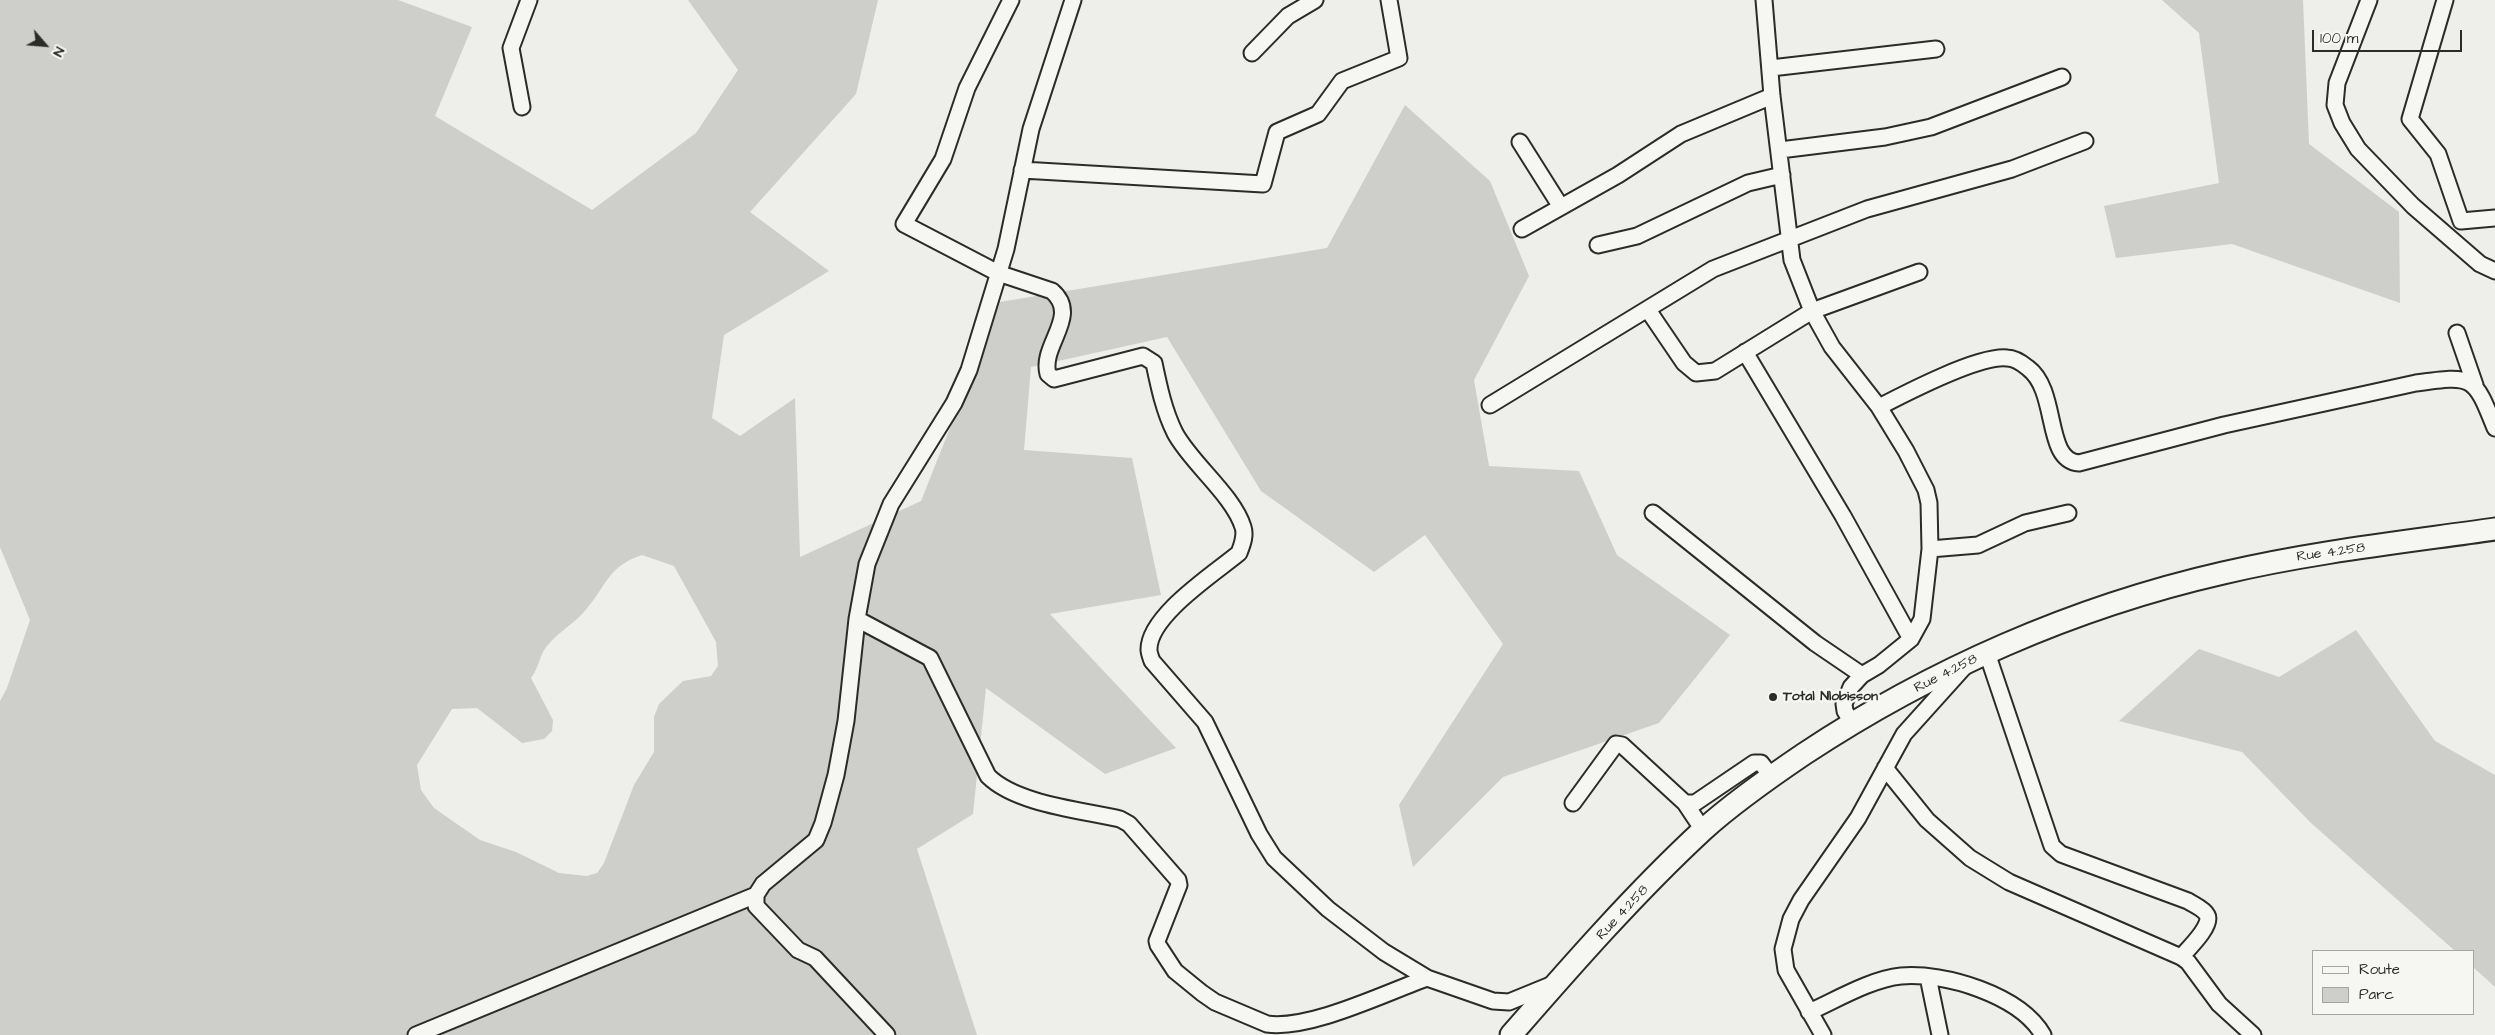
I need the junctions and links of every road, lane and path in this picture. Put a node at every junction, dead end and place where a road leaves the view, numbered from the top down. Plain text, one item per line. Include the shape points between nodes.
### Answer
1 (529, 0) edge
2 (1011, 0) edge
3 (1073, 0) edge
4 (1315, 0) edge
5 (1389, 0) edge
6 (1764, 0) edge
7 (2369, 0) edge
8 (2445, 0) edge
9 (1936, 49) dead end
10 (1252, 53) dead end
11 (1771, 68) junction
12 (2062, 77) dead end
13 (1772, 96) junction
14 (522, 107) dead end
15 (2085, 141) dead end
16 (1520, 142) dead end
17 (1780, 150) junction
18 (1022, 170) junction
19 (1782, 175) junction
20 (1561, 207) junction
21 (2495, 218) edge
22 (1522, 230) dead end
23 (1789, 239) junction
24 (1598, 245) dead end
25 (1919, 272) dead end
26 (2495, 272) edge
27 (998, 273) junction
28 (1648, 310) junction
29 (1812, 311) junction
30 (2457, 333) dead end
31 (1745, 352) junction
32 (2475, 385) junction
33 (1490, 405) dead end
34 (1879, 407) junction
35 (2495, 428) edge
36 (1653, 513) dead end
37 (2068, 514) dead end
38 (2495, 529) edge
39 (1930, 549) junction
40 (857, 619) junction
41 (1911, 639) junction
42 (1979, 657) junction
43 (1862, 675) junction
44 (1852, 723) junction
45 (1885, 768) junction
46 (1770, 776) junction
47 (1573, 803) dead end
48 (1685, 803) junction
49 (1703, 830) junction
50 (756, 896) junction
51 (2181, 957) junction
52 (1928, 977) junction
53 (1426, 978) junction
54 (1557, 983) junction
55 (1809, 1012) junction
56 (416, 1035) edge
57 (887, 1035) edge
58 (1511, 1035) edge
59 (1823, 1035) edge
60 (1940, 1035) edge
61 (2043, 1035) edge
62 (2253, 1035) edge

1 - 14 street via 511,48
2 - 27 street via 967,88 943,159 904,224
3 - 18 street via 1031,129
4 - 10 street via 1288,16
5 - 18 street via 1399,58 1342,81 1318,114 1277,132 1262,184
6 - 11 street
7 - 26 street via 2337,83 2335,105 2342,123 2358,149 2413,206 2480,264
8 - 21 street via 2410,119 2438,154 2461,221
9 - 11 street
11 - 13 street
12 - 17 street via 1931,127 1885,137
13 - 17 street
13 - 20 street via 1681,134
15 - 23 street via 2012,169 1867,209
16 - 20 street
17 - 19 street
18 - 27 street
19 - 23 street
19 - 24 street via 1748,183 1637,236
20 - 22 street
23 - 28 street via 1713,269
23 - 29 street via 1792,260
25 - 29 street
27 - 40 street via 969,370 954,403 904,480 872,550
27 - 53 street via 1052,291 1059,297 1063,305 1061,320 1047,360 1048,374 1054,379 1143,356 1154,363 1162,402 1176,434 1229,503 1243,528 1244,542 1239,554 1182,599 1158,626 1149,649 1152,661 1204,722 1274,858 1328,909 1384,952
28 - 31 street via 1684,363 1696,372 1715,371
28 - 33 street
29 - 31 street
29 - 34 street via 1842,362
30 - 32 street
31 - 41 street via 1843,516
32 - 34 street via 2457,378 2416,383 2224,425 2079,463 2066,460 2058,450 2042,383 2034,372 2014,359 1991,360 1934,379
32 - 35 street
34 - 39 street via 1926,490
36 - 43 street via 1815,643
37 - 39 street via 2025,523 1978,545
38 - 42 highway, Rue 4.258 via 2295,558 2222,573 2090,612
39 - 41 street via 1925,607
40 - 50 street via 846,721 823,823 816,840 762,884
40 - 53 street via 930,658 988,776 996,783 1020,795 1120,819 1129,824 1178,880 1178,889 1157,941 1158,946 1175,971 1215,1002 1274,1025 1317,1018
41 - 43 street
42 - 44 highway, Rue 4.258
42 - 45 street via 1904,734
42 - 51 street via 2052,846 2061,854 2188,901 2206,912 2209,919 2206,927
43 - 44 street via 1846,696 1845,711
44 - 46 highway, Rue 4.258
45 - 51 street via 1927,820 1970,858 2009,882
45 - 55 street via 1858,818 1801,900 1786,934 1783,949 1786,970
46 - 48 street via 1761,763 1754,763 1695,802
46 - 49 highway, Rue 4.258
47 - 48 street via 1616,744 1622,745
48 - 49 street
49 - 54 highway, Rue 4.258
50 - 56 street
50 - 57 street via 756,906 767,919 798,950 815,958
51 - 62 street via 2219,1004
52 - 55 street via 1901,976 1882,980
52 - 60 street
52 - 61 street via 1954,981 2017,1008
53 - 54 street via 1493,1001 1509,1002
54 - 58 highway, Rue 4.258
55 - 59 street

